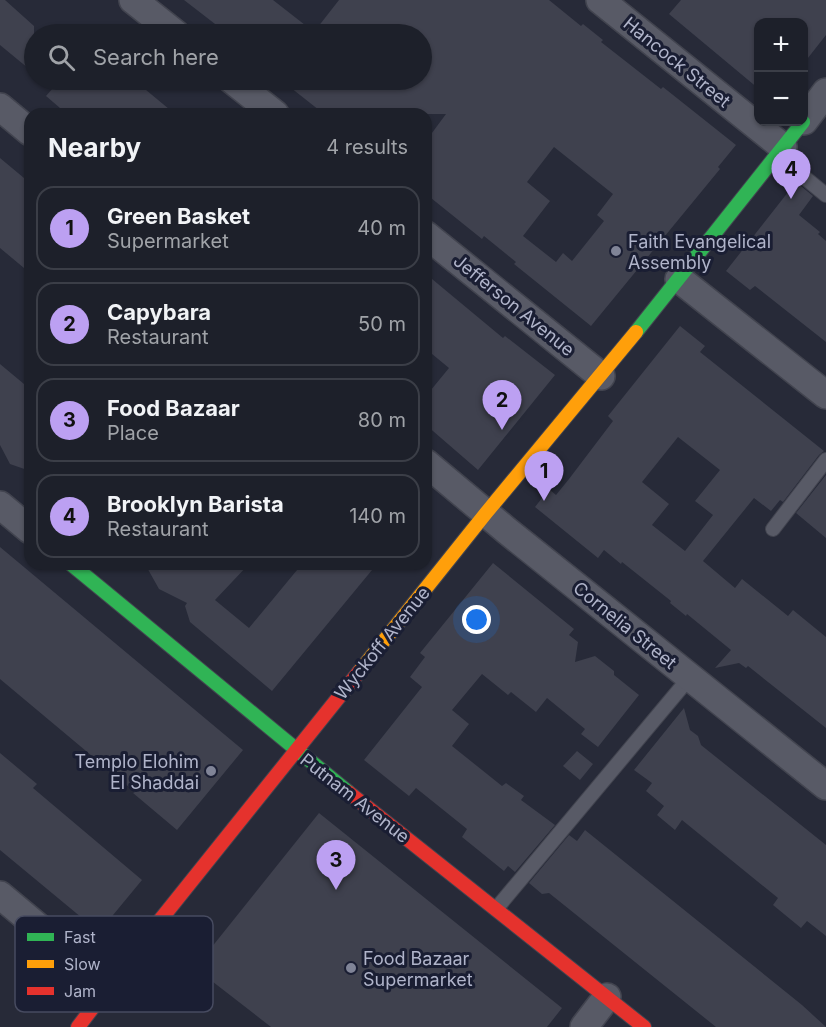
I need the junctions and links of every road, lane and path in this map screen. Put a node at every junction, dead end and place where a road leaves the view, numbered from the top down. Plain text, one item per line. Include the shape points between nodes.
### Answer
1 (133, 0) edge
2 (600, 0) edge
3 (163, 24) edge
4 (245, 90) edge
5 (826, 92) edge
6 (0, 107) edge
7 (267, 108) edge
8 (808, 115) edge
9 (799, 126) edge
10 (24, 127) edge
11 (780, 151) junction
12 (826, 195) edge
13 (432, 240) edge
14 (679, 279) junction
15 (601, 376) junction
16 (826, 395) edge
17 (826, 460) edge
18 (432, 468) edge
19 (0, 506) edge
20 (486, 513) junction
21 (24, 525) edge
22 (772, 529) dead end
23 (78, 570) edge
24 (690, 677) junction
25 (296, 751) junction
26 (826, 786) edge
27 (0, 895) edge
28 (496, 909) junction
29 (25, 916) edge
30 (165, 916) edge
31 (608, 997) junction
32 (89, 1012) edge
33 (78, 1027) edge
34 (584, 1027) edge
35 (644, 1027) edge

1 - 3 street
2 - 11 street, Hancock Street
4 - 7 street
5 - 8 street, Wyckoff Avenue
6 - 10 street
9 - 11 street, Wyckoff Avenue
11 - 12 lane
11 - 14 street, Wyckoff Avenue
13 - 15 street, Jefferson Avenue
14 - 15 street, Wyckoff Avenue
14 - 16 street
15 - 20 street, Wyckoff Avenue
17 - 22 lane
18 - 20 street, Cornelia Street
19 - 21 street
20 - 24 street, Cornelia Street
20 - 25 street, Wyckoff Avenue
23 - 25 street, Putnam Avenue
24 - 26 street, Cornelia Street
24 - 28 lane
25 - 28 street, Putnam Avenue
25 - 30 street, Wyckoff Avenue
27 - 29 street
28 - 31 street, Putnam Avenue
31 - 34 street
31 - 35 street, Putnam Avenue
32 - 33 street, Wyckoff Avenue

